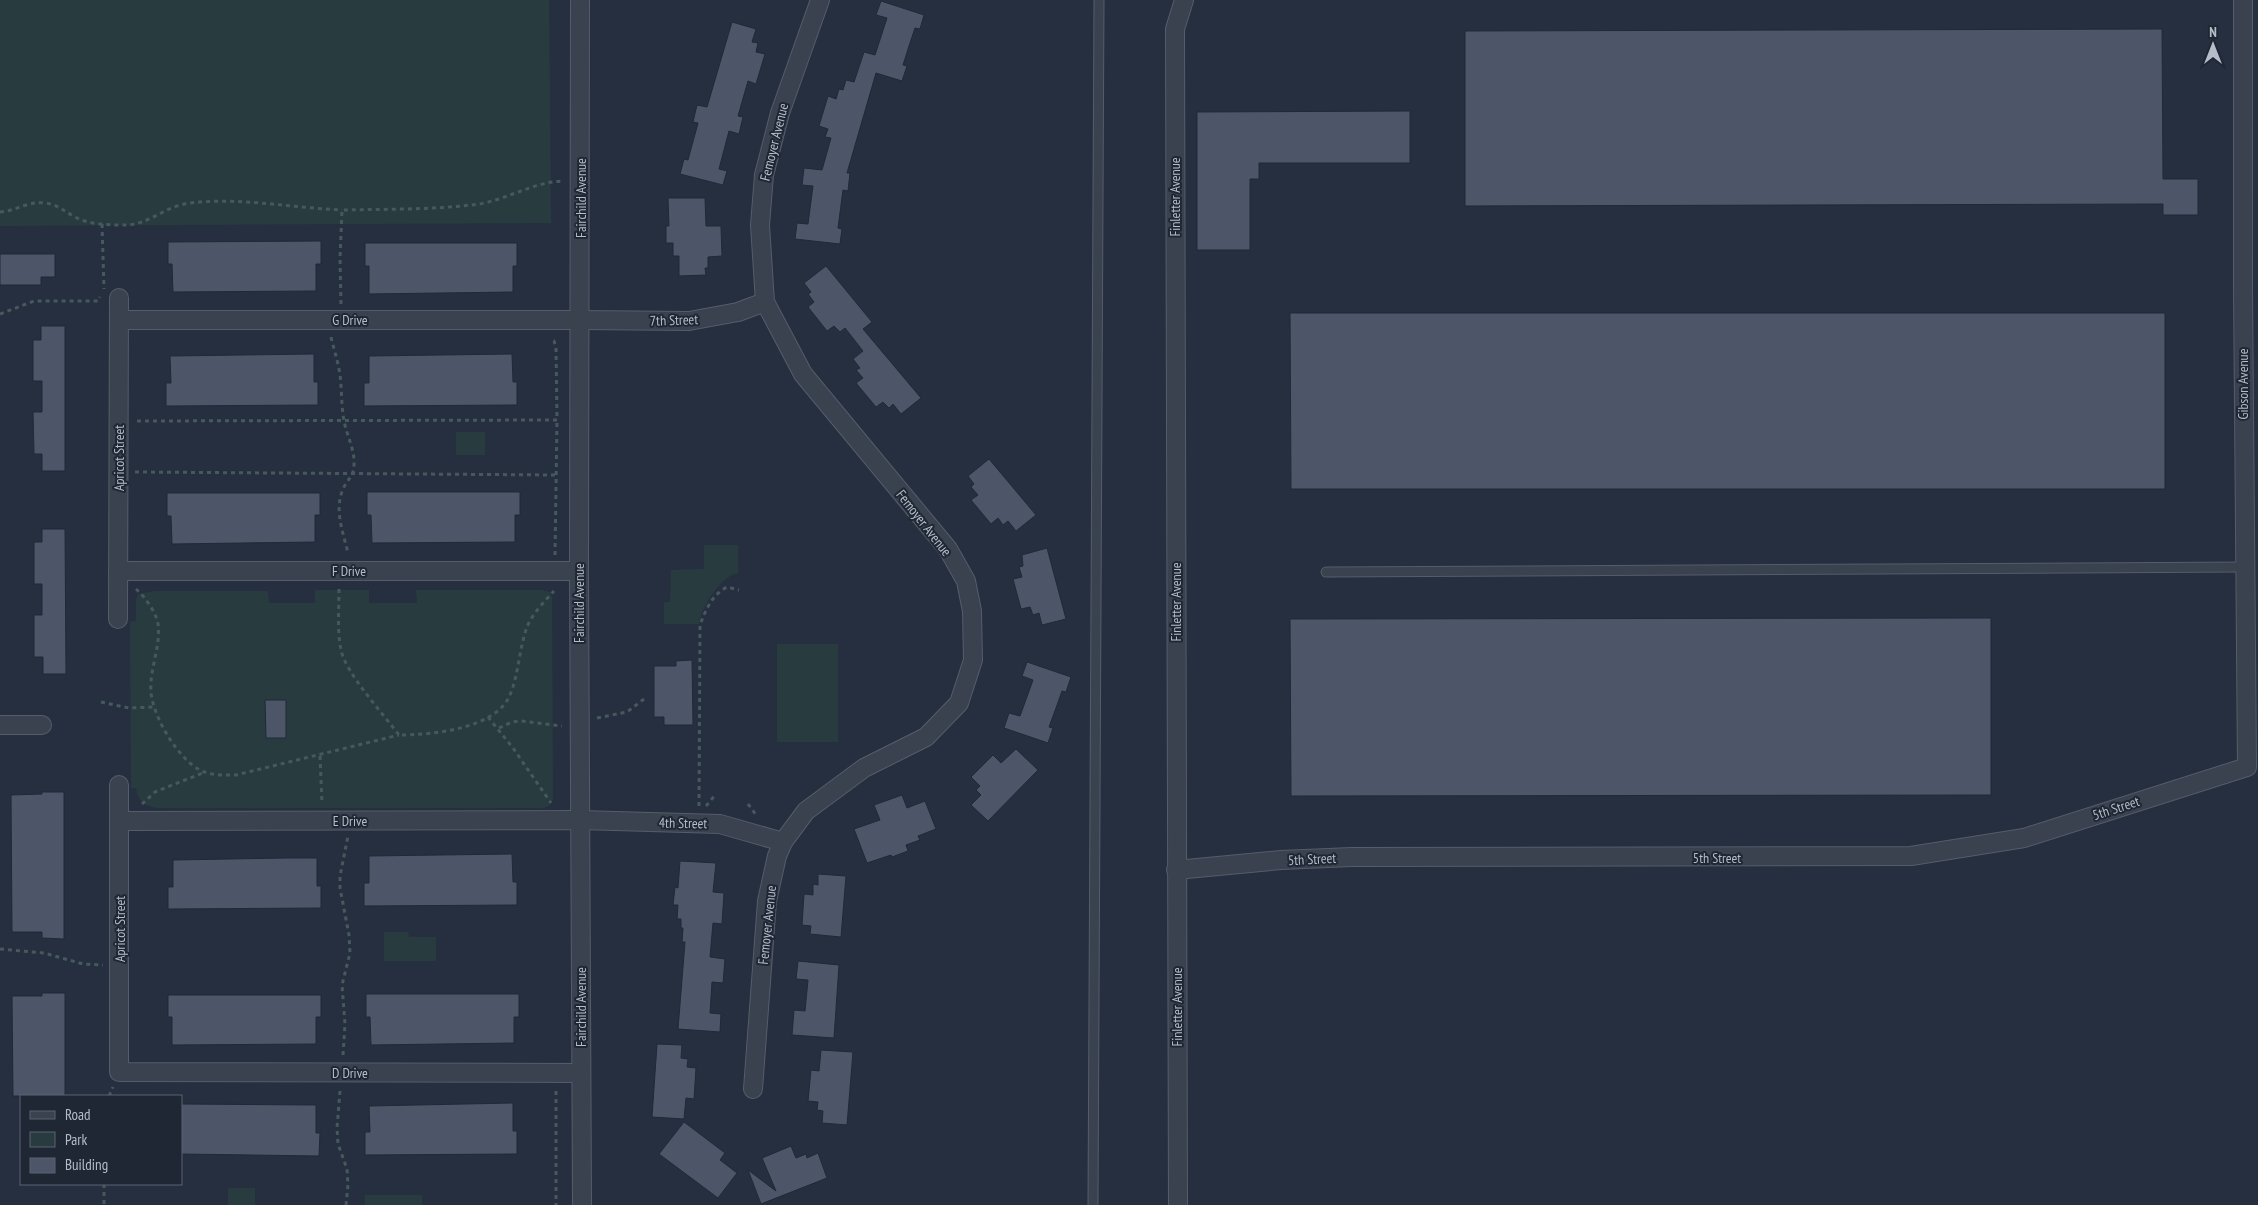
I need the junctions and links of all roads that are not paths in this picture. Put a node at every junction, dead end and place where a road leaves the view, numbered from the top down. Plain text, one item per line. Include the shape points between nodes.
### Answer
1 (580, 0) edge
2 (820, 0) edge
3 (1099, 0) edge
4 (1184, 0) edge
5 (2243, 0) edge
6 (112, 294) road end
7 (765, 302) junction
8 (119, 320) junction
9 (581, 320) junction
10 (2244, 568) junction
11 (118, 571) junction
12 (579, 571) junction
13 (1326, 572) dead end
14 (118, 619) dead end
15 (0, 725) edge
16 (42, 725) dead end
17 (2246, 767) joint
18 (119, 785) dead end
19 (580, 820) junction
20 (120, 821) junction
21 (783, 842) junction
22 (1176, 870) junction
23 (119, 1072) joint
24 (581, 1072) junction
25 (753, 1089) dead end
26 (582, 1205) edge
27 (1093, 1205) edge
28 (1178, 1205) edge

1 - 9 street, Fairchild Avenue
2 - 7 street, Femoyer Avenue via 780,113 764,175 760,225
3 - 27 lane
4 - 22 street, Finletter Avenue via 1175,29
5 - 10 street, Gibson Avenue
6 - 8 street, Apricot Street
7 - 9 street, 7th Street via 738,312 689,321
7 - 21 street, Femoyer Avenue via 803,374 948,549 966,581 972,611 973,660 960,703 926,737 864,768 806,811
8 - 9 street, G Drive
8 - 11 street, Apricot Street
9 - 12 street, Fairchild Avenue
10 - 13 lane
10 - 17 street, Gibson Avenue
11 - 12 street, F Drive
11 - 14 street, Apricot Street
12 - 19 street, Fairchild Avenue
15 - 16 street
17 - 22 street, 5th Street via 2024,838 1911,856 1352,857
18 - 20 street, Apricot Street
19 - 20 street, E Drive
19 - 21 street, 4th Street via 720,824
19 - 24 street, Fairchild Avenue
20 - 23 street, Apricot Street
21 - 25 street, Femoyer Avenue via 767,901
22 - 28 street, Finletter Avenue
23 - 24 street, D Drive
24 - 26 street, Fairchild Avenue

